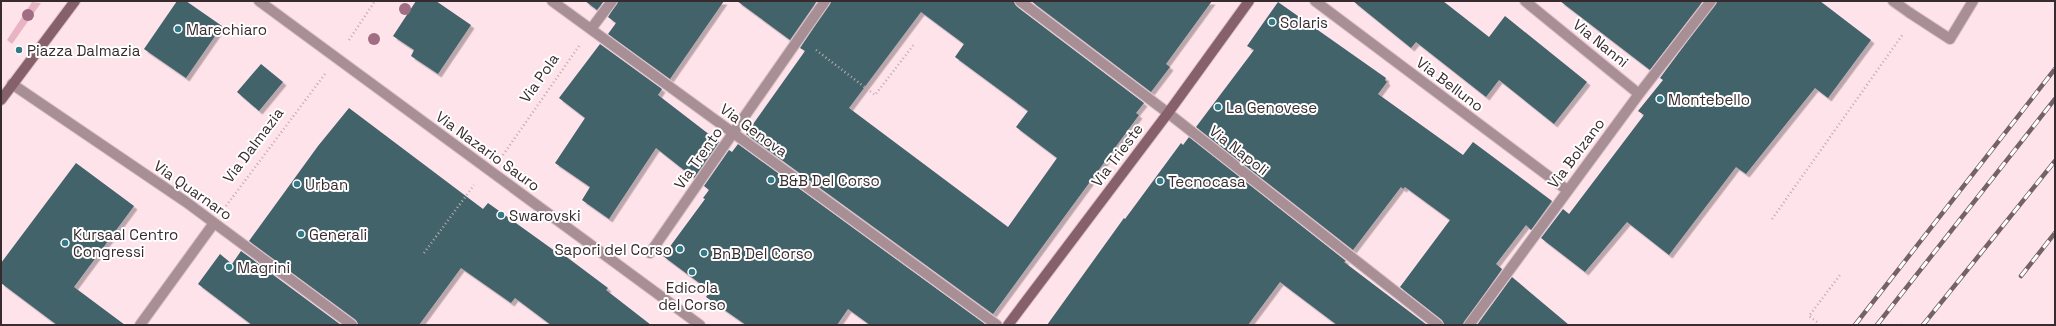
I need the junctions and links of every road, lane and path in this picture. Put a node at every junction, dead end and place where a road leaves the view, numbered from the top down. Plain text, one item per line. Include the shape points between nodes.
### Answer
1 (75, 1) edge
2 (259, 1) edge
3 (375, 1) edge
4 (552, 1) edge
5 (612, 1) edge
6 (825, 1) edge
7 (1020, 1) edge
8 (1249, 1) edge
9 (1315, 1) edge
10 (1526, 1) edge
11 (1711, 1) edge
12 (1893, 1) edge
13 (1973, 1) edge
14 (1907, 11) junction
15 (591, 29) junction
16 (800, 38) junction
17 (915, 43) dead end
18 (336, 58) junction
19 (12, 84) junction
20 (1639, 94) junction
21 (1, 100) edge
22 (1168, 113) junction
23 (734, 133) junction
24 (492, 172) junction
25 (474, 185) dead end
26 (1567, 190) junction
27 (1772, 219) dead end
28 (214, 223) junction
29 (424, 253) dead end
30 (650, 253) dead end
31 (1840, 275) dead end
32 (1817, 322) dead end
33 (140, 325) edge
34 (352, 325) edge
35 (700, 325) edge
36 (997, 325) edge
37 (1008, 325) edge
38 (1438, 325) edge
39 (1469, 325) edge

1 - 19 street
2 - 18 street, Via Nazario Sauro
3 - 18 path, Via Dalmazia
4 - 15 street, Via Genova
5 - 15 street
6 - 16 street, Via Trento
7 - 22 street, Via Napoli
8 - 22 street, Via Trieste
9 - 26 street, Via Belluno
10 - 20 street, Via Nanni
11 - 20 street, Via Bolzano
12 - 14 street
13 - 14 street via 1950,39
14 - 27 path via 1892,24 1904,35
15 - 23 street, Via Genova
15 - 24 path, Via Pola
16 - 17 path via 875,95
16 - 23 street, Via Trento
18 - 24 street, Via Nazario Sauro
18 - 28 path, Via Dalmazia
19 - 21 street
19 - 28 street, Via Quarnaro
20 - 26 street, Via Bolzano
22 - 37 street, Via Trieste
22 - 38 street, Via Napoli
23 - 30 street, Via Trento
23 - 36 street, Via Genova
24 - 35 street, Via Nazario Sauro
25 - 29 path
26 - 39 street, Via Bolzano
28 - 33 street
28 - 34 street, Via Quarnaro
31 - 32 path via 1809,316

